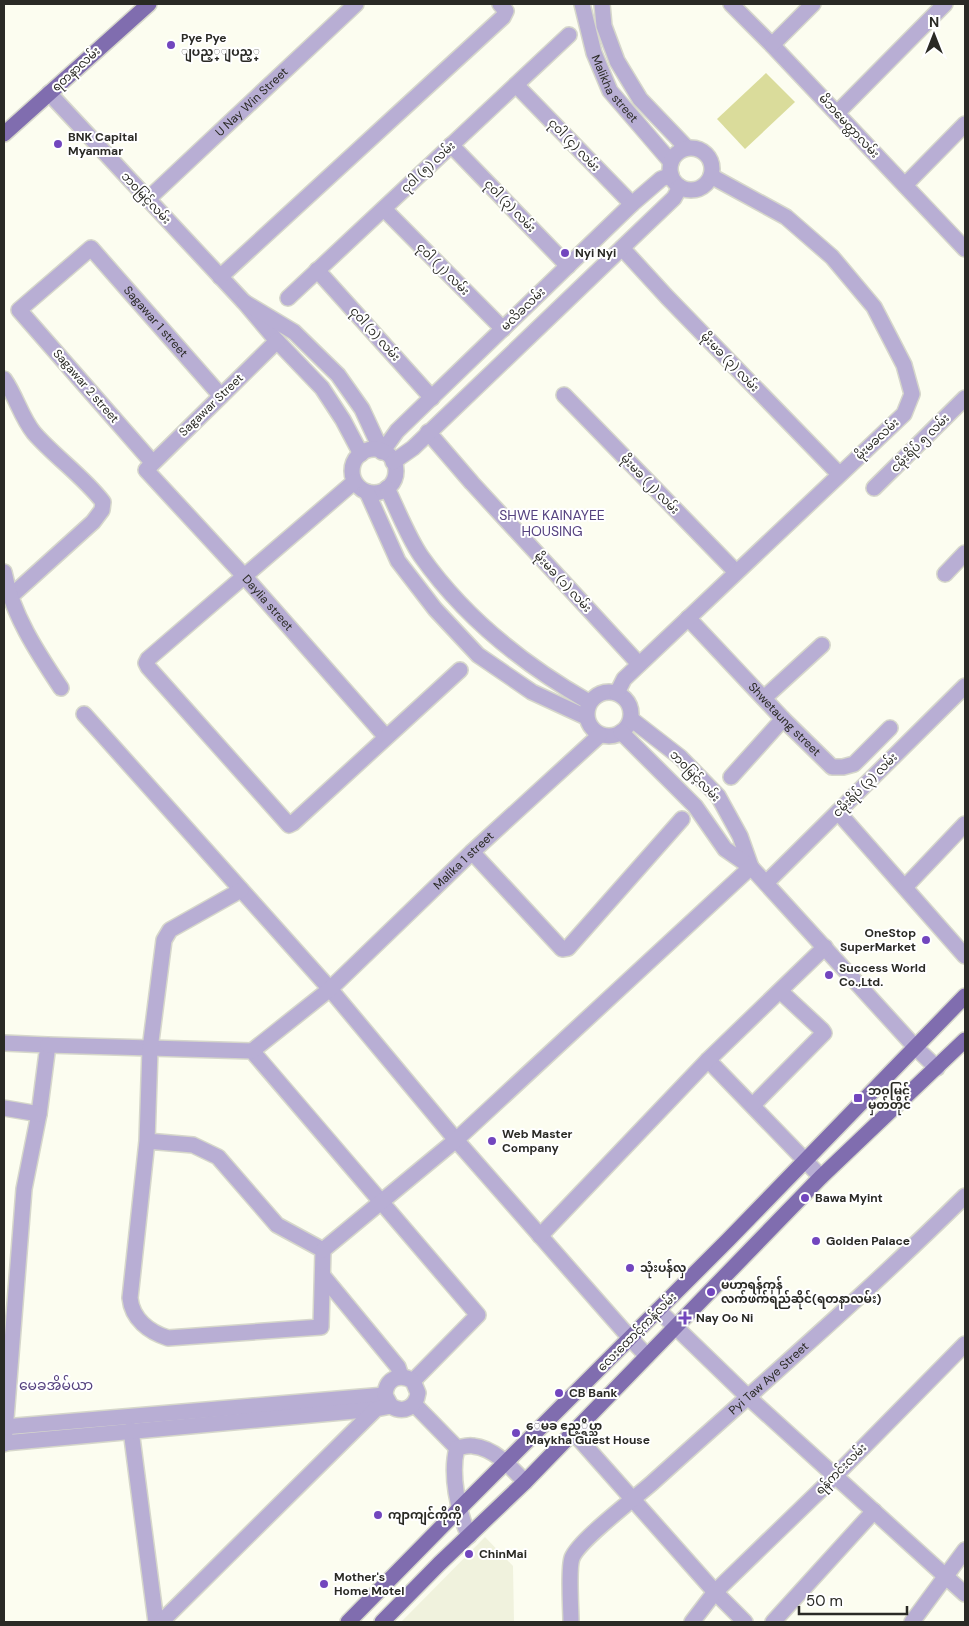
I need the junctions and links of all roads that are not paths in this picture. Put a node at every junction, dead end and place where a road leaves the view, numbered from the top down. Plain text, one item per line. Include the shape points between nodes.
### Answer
1 (149, 4) edge
2 (356, 4) edge
3 (500, 4) edge
4 (582, 4) edge
5 (602, 4) edge
6 (731, 4) edge
7 (813, 4) edge
8 (945, 4) edge
9 (569, 36) dead end
10 (772, 44) junction
11 (516, 85) junction
12 (49, 93) junction
13 (837, 113) junction
14 (965, 124) edge
15 (5, 130) edge
16 (451, 145) junction
17 (687, 148) junction
18 (674, 175) junction
19 (711, 176) junction
20 (905, 185) junction
21 (148, 199) junction
22 (632, 204) junction
23 (384, 209) junction
24 (91, 248) joint
25 (622, 248) junction
26 (965, 249) edge
27 (568, 266) junction
28 (318, 270) junction
29 (220, 277) junction
30 (288, 298) dead end
31 (244, 302) junction
32 (503, 329) junction
33 (277, 341) junction
34 (4, 379) edge
35 (564, 395) dead end
36 (221, 396) junction
37 (432, 398) junction
38 (965, 398) edge
39 (428, 432) junction
40 (361, 454) junction
41 (388, 457) junction
42 (149, 466) junction
43 (839, 474) junction
44 (354, 482) junction
45 (387, 488) junction
46 (874, 488) dead end
47 (367, 492) junction
48 (965, 553) edge
49 (4, 572) edge
50 (736, 572) junction
51 (945, 574) dead end
52 (245, 577) junction
53 (10, 597) junction
54 (688, 618) junction
55 (822, 645) dead end
56 (639, 664) junction
57 (460, 670) dead end
58 (965, 686) edge
59 (61, 688) dead end
60 (617, 693) junction
61 (764, 698) junction
62 (588, 709) junction
63 (84, 714) dead end
64 (631, 719) junction
65 (783, 719) junction
66 (890, 728) dead end
67 (622, 732) junction
68 (600, 734) junction
69 (386, 737) junction
70 (730, 777) dead end
71 (838, 812) junction
72 (682, 819) dead end
73 (965, 824) edge
74 (472, 852) junction
75 (751, 867) junction
76 (766, 883) junction
77 (905, 887) junction
78 (242, 890) junction
79 (825, 947) junction
80 (965, 956) edge
81 (330, 989) junction
82 (780, 991) junction
83 (965, 996) edge
84 (965, 1040) edge
85 (4, 1043) edge
86 (48, 1045) junction
87 (150, 1048) junction
88 (916, 1048) junction
89 (252, 1051) junction
90 (708, 1060) junction
91 (936, 1068) junction
92 (753, 1105) junction
93 (4, 1108) edge
94 (39, 1114) junction
95 (456, 1140) junction
96 (147, 1141) junction
97 (804, 1161) junction
98 (820, 1177) junction
99 (965, 1196) edge
100 (382, 1203) junction
101 (540, 1236) junction
102 (728, 1240) junction
103 (323, 1250) junction
104 (743, 1257) junction
105 (322, 1276) junction
106 (658, 1310) junction
107 (675, 1327) junction
108 (630, 1338) junction
109 (965, 1344) edge
110 (647, 1356) junction
111 (407, 1379) junction
112 (748, 1397) junction
113 (384, 1403) junction
114 (414, 1404) junction
115 (4, 1427) edge
116 (131, 1430) junction
117 (573, 1432) junction
118 (4, 1443) edge
119 (457, 1448) junction
120 (506, 1462) junction
121 (835, 1476) junction
122 (525, 1482) junction
123 (633, 1500) junction
124 (460, 1508) junction
125 (874, 1511) junction
126 (470, 1536) junction
127 (423, 1547) junction
128 (965, 1550) edge
129 (439, 1564) junction
130 (946, 1576) junction
131 (715, 1592) junction
132 (965, 1594) edge
133 (163, 1621) edge
134 (348, 1622) edge
135 (382, 1622) edge
136 (571, 1622) edge
137 (692, 1622) edge
138 (744, 1622) edge
139 (773, 1622) edge
140 (912, 1622) edge

1 - 12 main road, ရတနာလမ်း
2 - 21 street, U Nay Win Street
3 - 29 street via 506,11 503,17
4 - 18 street, Malikha street via 594,53 610,90
5 - 17 street via 604,26 617,61 640,99
6 - 10 street, မိဘမေတ္တာလမ်း
7 - 10 street
8 - 13 street
9 - 11 street, ငုဝါ (၅) လမ်း
10 - 13 street, မိဘမေတ္တာလမ်း
11 - 16 street, ငုဝါ (၅) လမ်း
11 - 22 street, ငုဝါ (၄) လမ်း
12 - 15 main road, ရတနာလမ်း
12 - 21 street, ဘ၀မြင့်လမ်း
13 - 20 street, မိဘမေတ္တာလမ်း
14 - 20 street
16 - 23 street, ငုဝါ (၅) လမ်း
16 - 27 street, ငုဝါ (၃) လမ်း
17 - 18 street via 675,156
17 - 19 street via 705,153 712,164
18 - 19 street via 687,190 702,187
18 - 22 street, မလိခလမ်း via 661,179
18 - 25 street, မလိခလမ်း via 674,198
19 - 43 street, မိုးမခလမ်း via 786,217 832,258 874,307 904,366 912,394 904,414
20 - 26 street, မိဘမေတ္တာလမ်း
21 - 29 street, ဘ၀မြင့်လမ်း
22 - 27 street, မလိခလမ်း
23 - 28 street, ငုဝါ (၅) လမ်း
23 - 32 street, ငုဝါ (၂) လမ်း
24 - 36 street, Sagawar 1 street
24 - 42 street, Sagawar 2 street via 19,310
25 - 39 street, မလိခလမ်း
25 - 43 street, မိုးမခ (၃) လမ်း
27 - 32 street, မလိခလမ်း
28 - 30 street, ငုဝါ (၅) လမ်း
28 - 37 street, ငုဝါ (၁) လမ်း
29 - 31 street, ဘ၀မြင့်လမ်း
31 - 33 street, ဘ၀မြင့်လမ်း
31 - 41 street, ဘ၀မြင့်လမ်း via 294,332 338,376 362,409
32 - 37 street, မလိခလမ်း
33 - 36 street, Sagawar Street
33 - 40 street, ဘ၀မြင့်လမ်း via 322,388
34 - 53 street via 34,432 102,502 102,510 93,522
35 - 50 street, မိုးမခ (၂) လမ်း
36 - 42 street, Sagawar Street
37 - 41 street, မလိခလမ်း via 397,430
38 - 46 street, ငမိုးရိပ် ၅ လမ်း
39 - 41 street, မလိခလမ်း via 412,448
39 - 56 street, မိုးမခ (၁) လမ်း
40 - 41 street via 371,450
40 - 44 street via 353,464
41 - 45 street via 395,466 395,476
42 - 52 street, Daylia street
43 - 50 street, မိုးမခလမ်း
44 - 47 street
44 - 52 street
45 - 47 street via 381,492
45 - 62 street via 420,555 451,595 491,633
47 - 62 street via 398,562 435,609 478,655 532,692
48 - 51 street
49 - 53 street
50 - 54 street, မိုးမခလမ်း
52 - 69 street, Daylia street
52 - 69 street via 146,664 265,800 288,825 293,823
53 - 59 street via 24,629
54 - 56 street, မိုးမခလမ်း
54 - 61 street, Shwetaung street
55 - 61 street
56 - 60 street, မိုးမခလမ်း via 624,678
57 - 69 street
58 - 71 street, ငမိုးရိပ် (၃) လမ်း
60 - 62 street via 602,693 595,697
60 - 64 street via 629,704
61 - 65 street, Shwetaung street
62 - 68 street via 588,724
63 - 78 street
64 - 67 street
64 - 75 street, ဘ၀မြင့်လမ်း via 680,757 718,796 740,836
65 - 66 street, Shwetaung street via 832,767 854,764
65 - 70 street
67 - 68 street via 613,736
67 - 75 street, ဘ၀မြင့်လမ်း via 695,806 725,849
68 - 74 street, Malika 1 street
71 - 76 street, ငမိုးရိပ် (၃) လမ်း
71 - 77 street
72 - 74 street via 568,948 562,949
73 - 77 street
74 - 81 street, Malika 1 street
75 - 76 street
75 - 95 street
76 - 79 street
77 - 80 street
78 - 81 street
78 - 87 street via 166,934
79 - 82 street
79 - 88 street
81 - 89 street, Malika 1 street
81 - 95 street
82 - 90 street
82 - 92 street via 824,1033
83 - 88 main road, လေးထောင့်ကန်လမ်း
84 - 91 main road, လေးထောင့်ကန်လမ်း
85 - 86 street
86 - 87 street
86 - 94 street
87 - 89 street
87 - 96 street
88 - 91 street
88 - 97 main road, လေးထောင့်ကန်လမ်း
89 - 100 street
90 - 92 street
90 - 101 street
91 - 98 main road, လေးထောင့်ကန်လမ်း
92 - 97 street
93 - 94 street
94 - 115 street via 24,1189
95 - 100 street
95 - 101 street
96 - 103 street via 193,1145 218,1157 277,1225
96 - 105 street via 130,1298 132,1310 146,1327 168,1338 321,1327
97 - 98 street
97 - 102 main road, လေးထောင့်ကန်လမ်း
98 - 104 main road, လေးထောင့်ကန်လမ်း
99 - 112 street, Pyi Taw Aye Street
100 - 103 street
100 - 111 street via 478,1315
101 - 108 street
102 - 104 main road
102 - 106 main road, လေးထောင့်ကန်လမ်း
103 - 105 street
104 - 107 main road, လေးထောင့်ကန်လမ်း
105 - 111 street
106 - 107 street
106 - 108 main road, လေးထောင့်ကန်လမ်း
107 - 110 main road, လေးထောင့်ကန်လမ်း
107 - 112 street
108 - 110 street
108 - 120 main road, လေးထောင့်ကန်လမ်း
109 - 121 street, ရန်ကင်းလမ်း
110 - 117 main road, လေးထောင့်ကန်လမ်း
111 - 113 street via 389,1382
111 - 114 street via 417,1386
112 - 121 street
112 - 123 street, Pyi Taw Aye Street
113 - 114 street via 400,1410
113 - 115 street
113 - 116 street
113 - 133 street
114 - 119 street
115 - 118 street
116 - 118 street
116 - 133 street
117 - 122 main road, လေးထောင့်ကန်လမ်း
117 - 123 street
119 - 120 street via 471,1445 482,1448
119 - 124 street via 454,1461
120 - 122 street
120 - 124 main road, လေးထောင့်ကန်လမ်း
121 - 125 street
121 - 131 street, ရန်ကင်းလမ်း
122 - 126 main road, လေးထောင့်ကန်လမ်း
123 - 131 street
123 - 136 street, Pyi Taw Aye Street via 580,1544 572,1559
124 - 126 street
124 - 127 main road, လေးထောင့်ကန်လမ်း
125 - 130 street
125 - 139 street
126 - 129 main road, လေးထောင့်ကန်လမ်း
127 - 129 main road
127 - 134 main road, လေးထောင့်ကန်လမ်း
128 - 130 street
129 - 135 main road, လေးထောင့်ကန်လမ်း
130 - 132 street
130 - 140 street
131 - 137 street, ရန်ကင်းလမ်း
131 - 138 street

